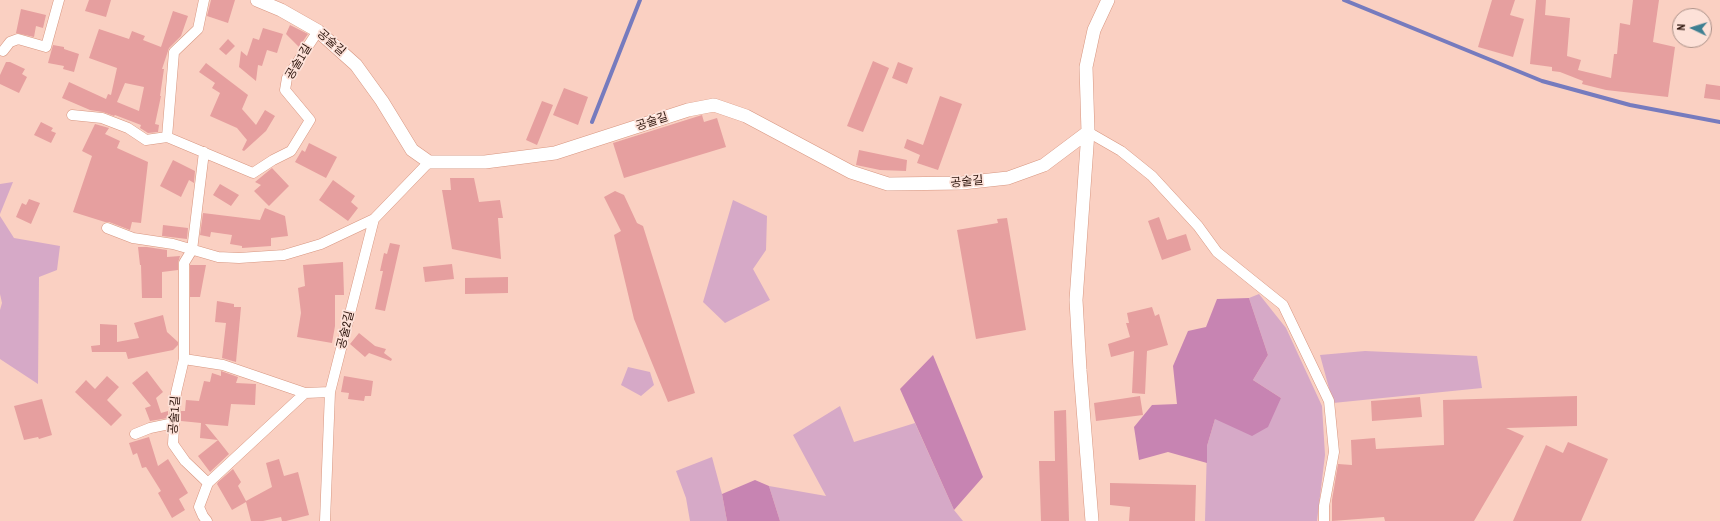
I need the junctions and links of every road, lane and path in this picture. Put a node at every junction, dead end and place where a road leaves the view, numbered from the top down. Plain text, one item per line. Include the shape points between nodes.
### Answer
1 (59, 0) edge
2 (204, 0) edge
3 (257, 0) edge
4 (1108, 0) edge
5 (318, 31) junction
6 (3, 51) dead end
7 (72, 115) dead end
8 (1088, 132) junction
9 (168, 137) junction
10 (204, 152) junction
11 (428, 162) junction
12 (374, 219) junction
13 (107, 228) dead end
14 (192, 250) junction
15 (184, 359) junction
16 (330, 392) junction
17 (305, 393) junction
18 (174, 423) junction
19 (135, 434) dead end
20 (208, 483) junction
21 (208, 521) edge
22 (325, 521) edge
23 (1092, 521) edge
24 (1324, 521) edge

1 - 6 street via 46,47 18,38 10,42
2 - 9 street via 198,29 174,52
3 - 5 street, 공술길
4 - 8 street via 1094,30 1086,67
5 - 10 street, 공술1길 via 287,78 285,90 310,120 291,151 253,173
5 - 11 street, 공술길 via 356,65 412,150
7 - 9 street via 102,118 128,128 146,140
8 - 11 street, 공술길 via 1044,165 1008,178 962,183 880,182 851,172 746,116 714,105 688,110 555,153 485,162
8 - 23 street via 1076,300
8 - 24 street via 1121,151 1152,176 1198,226 1217,252 1283,305 1329,401 1334,452 1324,506
9 - 10 street, 공술1길
10 - 14 street, 공술1길
11 - 12 street, 공술2길
12 - 14 street via 321,244 284,254 239,258 218,257
12 - 16 street, 공술2길
13 - 14 street via 133,238 173,244
14 - 15 street, 공술1길 via 184,263
15 - 17 street via 223,365
15 - 18 street, 공술1길 via 176,393
16 - 17 street
16 - 22 street, 공술2길
17 - 20 street
18 - 19 street
18 - 20 street, 공술1길 via 173,444 185,462
20 - 21 street via 200,507

